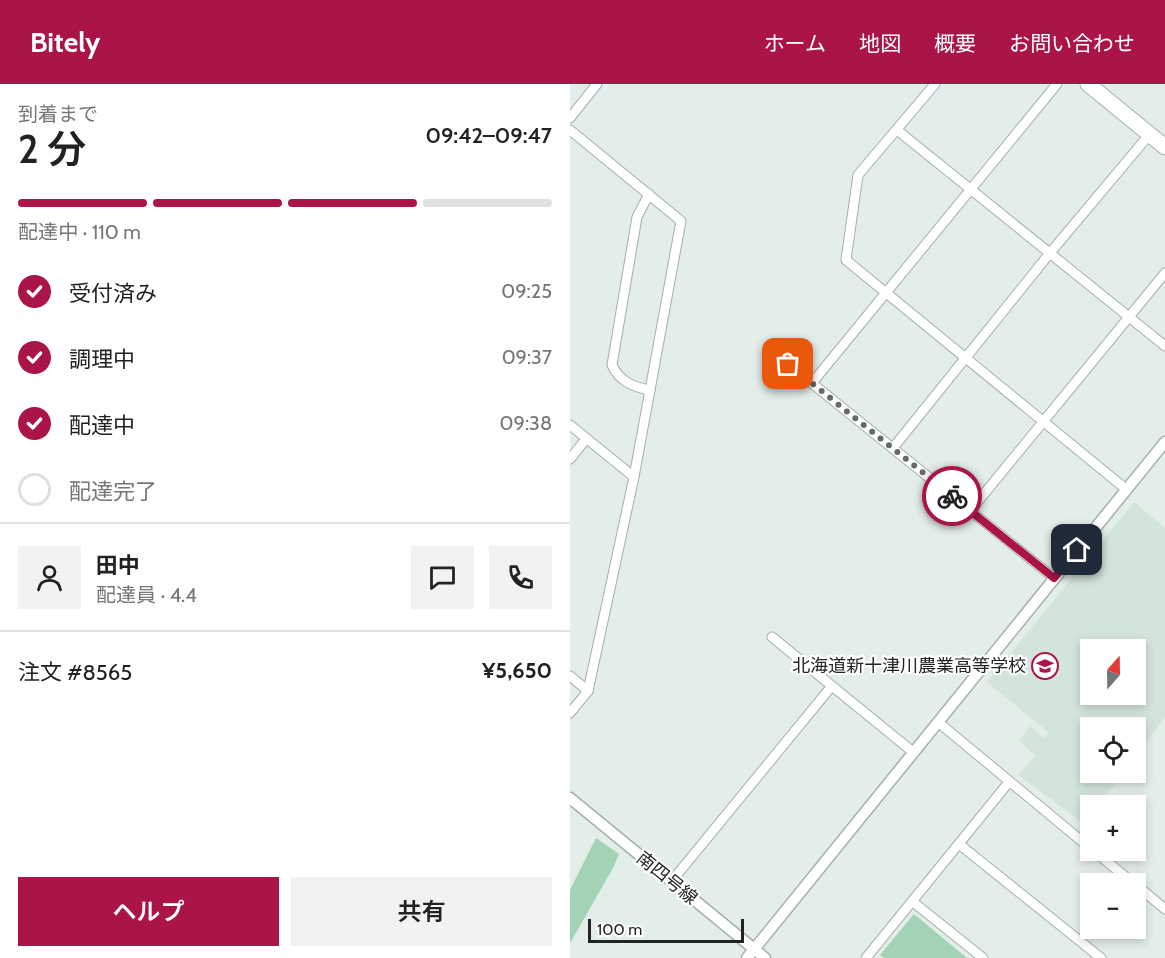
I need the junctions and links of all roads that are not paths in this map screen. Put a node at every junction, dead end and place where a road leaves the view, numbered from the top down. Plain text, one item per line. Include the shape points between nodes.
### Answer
1 (597, 84) edge
2 (935, 84) edge
3 (1057, 84) edge
4 (1088, 84) edge
5 (570, 118) edge
6 (570, 130) edge
7 (897, 130) junction
8 (1149, 135) junction
9 (1165, 147) edge
10 (970, 189) junction
11 (649, 194) junction
12 (1050, 253) junction
13 (1165, 273) edge
14 (885, 292) junction
15 (1128, 317) junction
16 (1165, 346) edge
17 (966, 359) junction
18 (788, 364) dead end
19 (812, 383) junction
20 (650, 390) junction
21 (1043, 421) junction
22 (570, 425) edge
23 (586, 439) junction
24 (1165, 442) edge
25 (892, 448) junction
26 (570, 459) edge
27 (634, 477) junction
28 (1127, 490) junction
29 (970, 511) junction
30 (1054, 578) junction
31 (772, 637) dead end
32 (570, 676) edge
33 (831, 687) junction
34 (588, 691) junction
35 (570, 713) edge
36 (938, 722) junction
37 (913, 752) junction
38 (1009, 782) junction
39 (570, 798) edge
40 (1080, 839) edge
41 (959, 844) junction
42 (1107, 861) edge
43 (1121, 873) edge
44 (671, 882) junction
45 (1146, 893) edge
46 (913, 902) junction
47 (1165, 909) edge
48 (751, 954) edge
49 (765, 958) edge
50 (867, 958) edge
51 (983, 958) edge
52 (1101, 958) edge

1 - 5 street
2 - 7 street
3 - 10 street
4 - 8 highway
6 - 11 street
7 - 10 street
7 - 14 street via 858,175 846,260
8 - 9 highway
8 - 12 street
10 - 12 street
10 - 14 street
11 - 20 street via 681,221
11 - 20 street via 637,217 612,365 616,374 634,387
12 - 15 street
12 - 17 street
13 - 15 street
14 - 17 street
14 - 19 street
15 - 16 street
15 - 21 street
17 - 21 street
17 - 25 street
18 - 19 street
19 - 25 street
20 - 27 street
21 - 28 street
21 - 29 street
22 - 23 street
23 - 26 street
23 - 27 street
24 - 28 street
25 - 29 street
27 - 34 street
28 - 30 street
29 - 30 street
30 - 36 street
31 - 33 street
32 - 34 street
33 - 37 street
33 - 44 street
34 - 35 street
36 - 37 street
36 - 38 street
37 - 48 street
38 - 40 street
38 - 41 street
39 - 44 street, 南四号線
41 - 46 street
41 - 52 street
42 - 43 street
44 - 48 street, 南四号線
45 - 47 street
46 - 50 street
46 - 51 street
48 - 49 street, 南四号線

